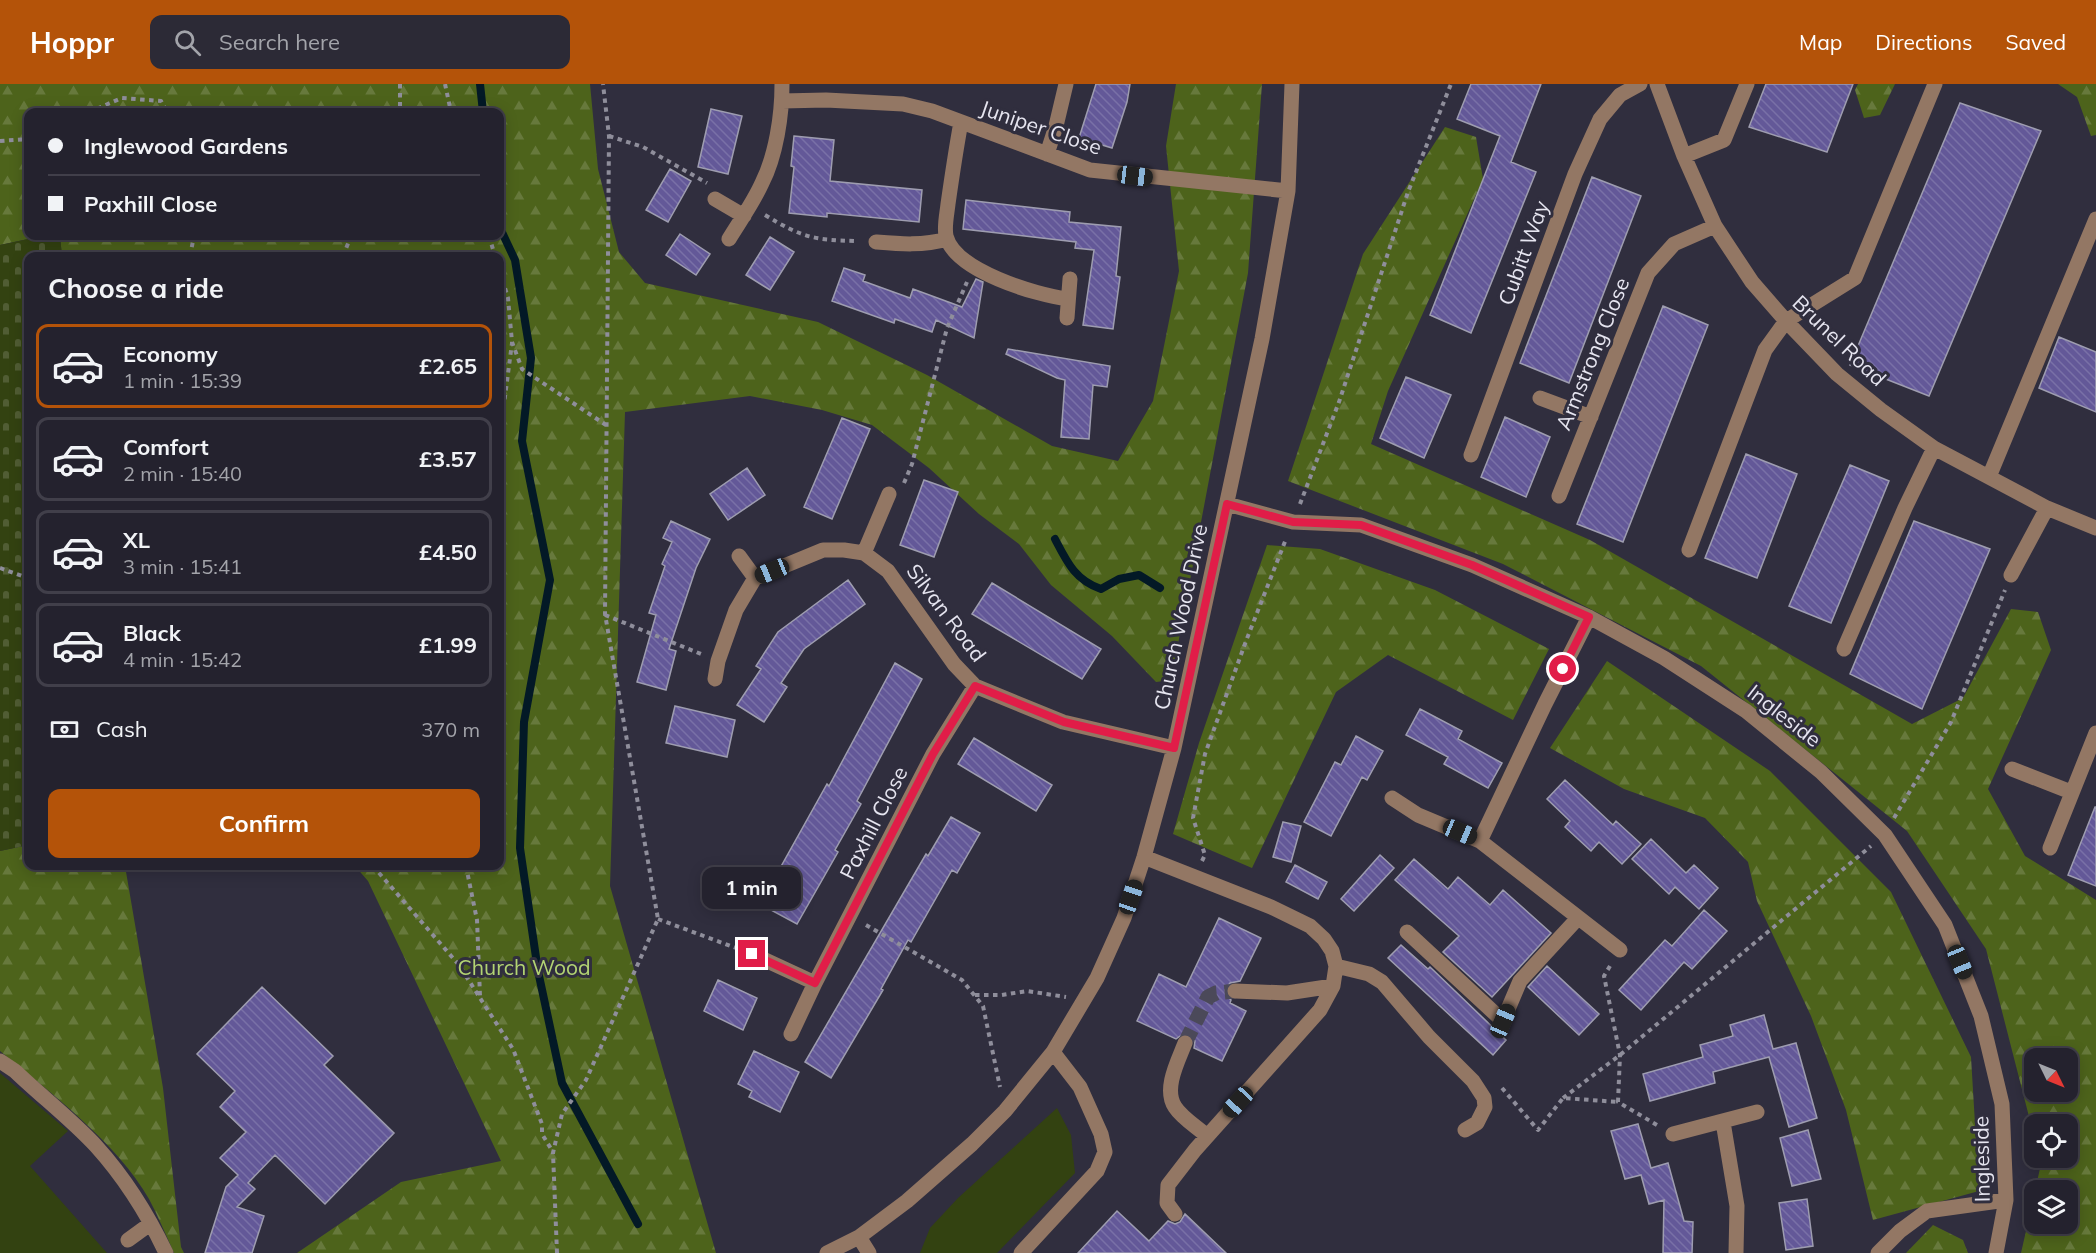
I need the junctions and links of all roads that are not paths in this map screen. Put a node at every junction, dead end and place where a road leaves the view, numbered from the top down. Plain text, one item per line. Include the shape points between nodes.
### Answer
1 (782, 84) edge
2 (1066, 84) edge
3 (1292, 84) edge
4 (1640, 84) edge
5 (1657, 84) edge
6 (1747, 84) edge
7 (1935, 84) edge
8 (782, 101) junction
9 (961, 122) junction
10 (1047, 154) junction
11 (1684, 156) junction
12 (1288, 191) junction
13 (715, 199) road end
14 (746, 211) junction
15 (2096, 219) edge
16 (1715, 226) junction
17 (729, 239) dead end
18 (947, 239) junction
19 (876, 242) road end
20 (1070, 279) dead end
21 (1068, 299) junction
22 (1067, 318) dead end
23 (1786, 321) junction
24 (1540, 398) dead end
25 (1591, 417) junction
26 (1934, 448) junction
27 (1471, 455) dead end
28 (1989, 477) junction
29 (889, 494) road end
30 (1560, 496) dead end
31 (1227, 504) junction
32 (2047, 508) junction
33 (2096, 528) edge
34 (1689, 550) dead end
35 (864, 553) junction
36 (739, 556) dead end
37 (2011, 575) road end
38 (755, 578) junction
39 (1589, 617) junction
40 (1844, 649) dead end
41 (715, 679) dead end
42 (975, 686) junction
43 (2096, 733) edge
44 (1174, 748) junction
45 (2013, 769) dead end
46 (2071, 792) junction
47 (1392, 798) dead end
48 (1480, 841) junction
49 (2050, 848) dead end
50 (1144, 857) junction
51 (1578, 918) junction
52 (1407, 932) dead end
53 (1620, 950) road end
54 (752, 954) road end
55 (1336, 966) junction
56 (815, 983) junction
57 (1334, 986) junction
58 (1235, 991) tunnel mouth
59 (791, 1034) dead end
60 (1185, 1043) tunnel mouth
61 (1053, 1052) junction
62 (0, 1061) edge
63 (1757, 1112) dead end
64 (1723, 1122) junction
65 (1465, 1130) dead end
66 (1673, 1134) road end
67 (1207, 1136) junction
68 (2006, 1200) junction
69 (1175, 1214) dead end
70 (150, 1224) junction
71 (859, 1237) junction
72 (128, 1240) dead end
73 (166, 1253) edge
74 (828, 1253) edge
75 (869, 1253) edge
76 (1020, 1253) edge
77 (1736, 1253) edge
78 (1878, 1253) edge
79 (1996, 1253) edge

1 - 8 street
2 - 10 street
3 - 12 street, Church Wood Drive
4 - 27 street, Cubitt Way via 1620,95 1600,119 1575,174
5 - 11 street, Brunel Road
6 - 11 street via 1724,140
7 - 23 street via 1855,278
8 - 9 street, Juniper Close via 903,104
8 - 14 street via 763,182
9 - 10 street, Juniper Close
9 - 18 street via 947,212
10 - 12 street, Juniper Close via 1090,170
11 - 16 street, Brunel Road
12 - 31 street, Church Wood Drive via 1263,339
13 - 14 street
14 - 17 street
15 - 28 street
16 - 23 street, Brunel Road via 1752,282
16 - 25 street, Armstrong Close via 1674,244 1648,273
18 - 19 street via 907,245
18 - 21 street via 974,268 1018,287
20 - 21 street
21 - 22 street
23 - 26 street, Brunel Road via 1837,374
23 - 34 street via 1765,350
24 - 25 street
25 - 30 street, Armstrong Close
26 - 28 street, Brunel Road
26 - 40 street
28 - 32 street, Brunel Road
29 - 35 street
31 - 39 street, Ingleside via 1293,522 1361,525 1472,565
31 - 44 street, Church Wood Drive
32 - 33 street, Brunel Road
32 - 37 street
35 - 38 street via 823,550
35 - 42 street, Silvan Road via 888,571 954,664
36 - 38 street
38 - 41 street via 736,610
39 - 48 street
39 - 68 street, Ingleside via 1664,658 1746,711 1821,772 1885,835 1945,925 1981,1016 2002,1104
42 - 44 street, Silvan Road via 1064,722
42 - 56 street, Paxhill Close via 933,754
43 - 46 street
44 - 50 street, Church Wood Drive
45 - 46 street
46 - 49 street
47 - 48 street via 1418,815
48 - 51 street
50 - 55 street via 1310,926 1332,951
50 - 61 street, Church Wood Drive via 1124,918 1097,978
51 - 52 street via 1520,981 1503,1021
51 - 53 street
54 - 56 street
55 - 57 street
55 - 65 street via 1369,974 1382,982 1473,1080 1485,1098 1485,1107 1476,1123
56 - 59 street, Paxhill Close
57 - 58 street via 1287,993
57 - 67 street via 1300,1034
60 - 67 street via 1171,1083 1171,1096 1175,1107
61 - 71 street, Church Wood Drive via 972,1144
61 - 76 street via 1080,1087 1105,1152 1097,1171
62 - 70 street via 95,1145 120,1175
63 - 64 street
64 - 66 street
64 - 77 street via 1737,1206
67 - 69 street via 1168,1185 1167,1203
68 - 78 street via 1927,1211
68 - 79 street, Ingleside
70 - 72 street
70 - 73 street
71 - 74 street, Church Wood Drive
71 - 75 street

